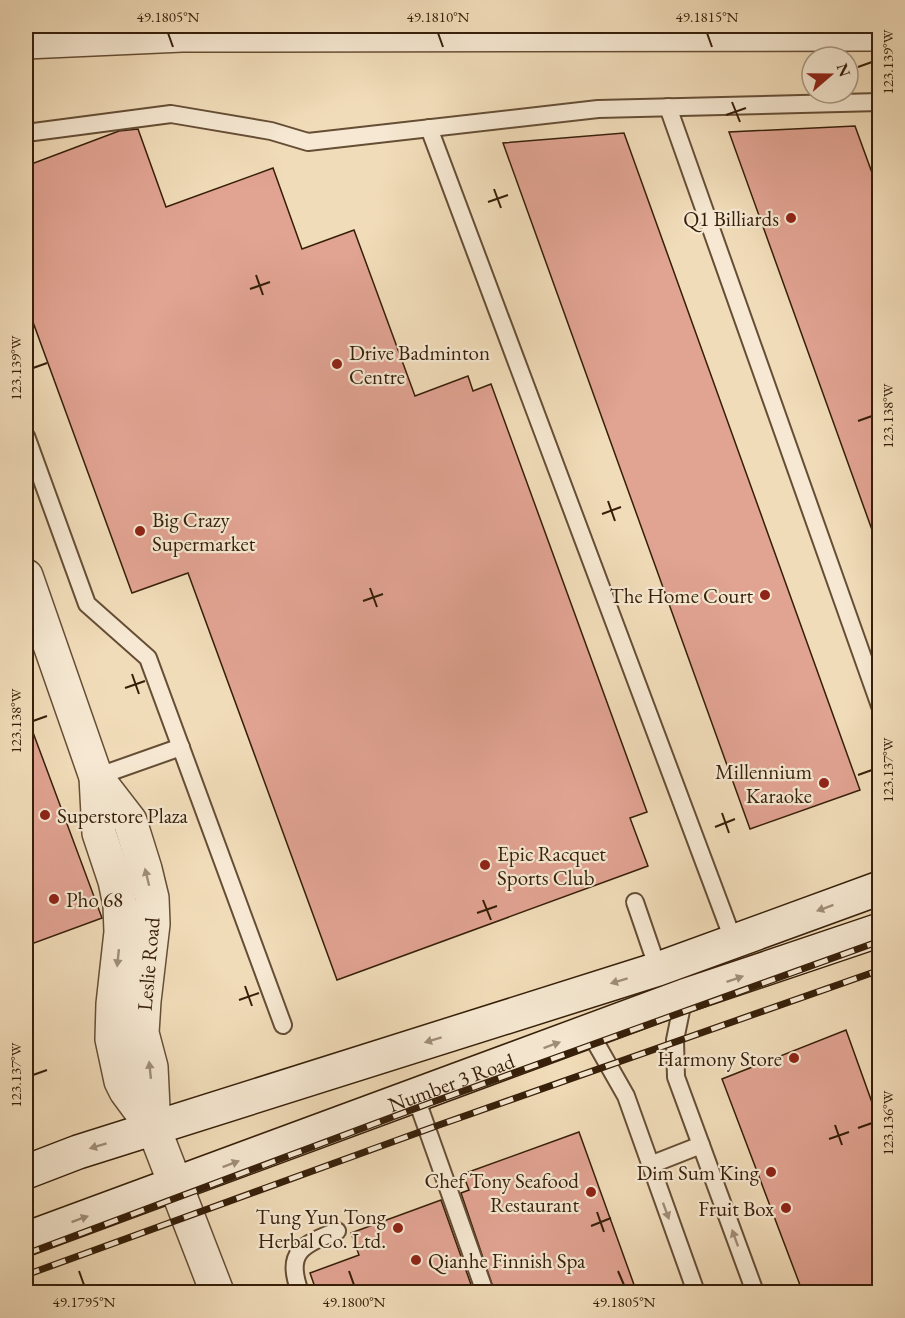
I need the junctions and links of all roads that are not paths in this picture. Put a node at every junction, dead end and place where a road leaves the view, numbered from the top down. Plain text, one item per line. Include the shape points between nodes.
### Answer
1 (144, 26) edge
2 (879, 34) edge
3 (182, 35) junction
4 (26, 42) edge
5 (878, 105) edge
6 (668, 107) junction
7 (429, 128) junction
8 (26, 133) edge
9 (26, 436) edge
10 (26, 576) edge
11 (33, 620) edge
12 (879, 706) edge
13 (181, 747) junction
14 (96, 777) junction
15 (879, 888) edge
16 (635, 902) dead end
17 (878, 935) edge
18 (734, 942) junction
19 (658, 969) junction
20 (684, 996) junction
21 (282, 1025) dead end
22 (589, 1031) junction
23 (415, 1095) junction
24 (153, 1129) junction
25 (701, 1145) junction
26 (650, 1165) junction
27 (26, 1172) edge
28 (177, 1185) junction
29 (337, 1231) dead end
30 (26, 1239) edge
31 (217, 1293) edge
32 (300, 1293) edge
33 (485, 1293) edge
34 (696, 1293) edge
35 (755, 1293) edge

1 - 3 main road
2 - 3 main road
3 - 4 main road
5 - 6 lane
6 - 7 lane via 598,108
6 - 12 lane
7 - 8 lane via 308,142 271,131 171,114
7 - 18 lane
9 - 13 lane via 87,604 148,658
10 - 11 main road, Leslie Road
11 - 14 main road, Leslie Road
13 - 14 lane
13 - 21 lane
14 - 24 main road, Leslie Road via 99,833 120,905 112,1039 126,1091
15 -> 18 main road, Number 3 Road
16 - 19 lane
20 -> 17 main road, Number 3 Road
18 - 19 main road, Number 3 Road
19 -> 24 main road, Number 3 Road
20 - 22 main road, Number 3 Road
20 - 25 lane via 675,1040 676,1077
23 -> 22 main road, Number 3 Road
22 - 26 lane via 626,1096
28 -> 23 main road, Number 3 Road
23 - 33 lane
24 -> 27 main road, Number 3 Road
24 - 28 main road, Leslie Road
25 - 26 lane
35 -> 25 lane
26 -> 34 lane
30 -> 28 main road, Number 3 Road
28 - 31 main road, Leslie Road
29 - 32 lane via 309,1242 297,1253 294,1276

